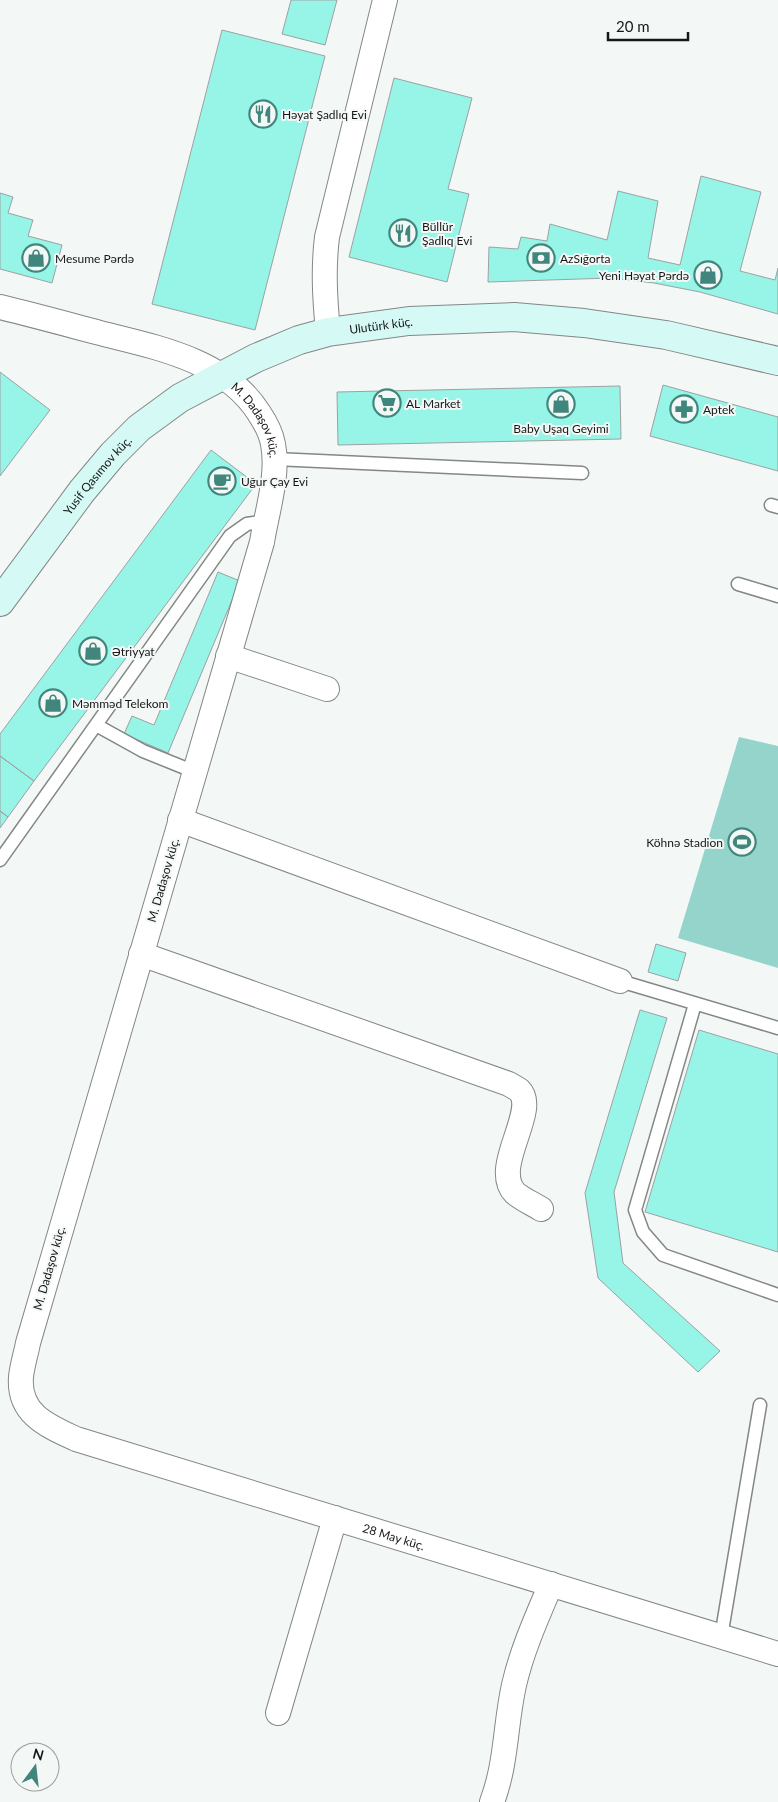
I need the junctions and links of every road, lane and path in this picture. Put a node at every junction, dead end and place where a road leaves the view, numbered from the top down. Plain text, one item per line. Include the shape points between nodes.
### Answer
1 (386, 0) edge
2 (0, 306) edge
3 (328, 332) junction
4 (778, 360) edge
5 (221, 376) junction
6 (275, 459) junction
7 (582, 472) dead end
8 (265, 521) junction
9 (738, 584) dead end
10 (778, 596) edge
11 (0, 602) edge
12 (228, 656) junction
13 (327, 689) dead end
14 (96, 725) junction
15 (195, 772) junction
16 (180, 820) junction
17 (0, 860) edge
18 (141, 954) junction
19 (620, 981) joint
20 (695, 1004) junction
21 (778, 1028) edge
22 (541, 1209) dead end
23 (778, 1296) edge
24 (23, 1398) joint
25 (760, 1405) dead end
26 (335, 1518) junction
27 (551, 1584) junction
28 (721, 1636) junction
29 (778, 1654) edge
30 (278, 1713) dead end
31 (492, 1802) edge

1 - 3 street via 327,237 324,288
2 - 5 street via 152,346 206,366
3 - 4 street, Ulutürk küç. via 409,321 514,317 666,335
3 - 5 street, Ulutürk küç. via 299,340
5 - 6 street, M. Dadaşov küç. via 253,403 267,425
5 - 11 street, Yusif Qasımov küç. via 180,398 139,428 113,454
6 - 7 lane
6 - 8 street, M. Dadaşov küç.
8 - 12 street, M. Dadaşov küç. via 262,542
8 - 14 lane via 247,524 230,536
9 - 10 lane
12 - 13 street
12 - 15 street, M. Dadaşov küç.
14 - 15 lane via 143,751
14 - 17 lane
15 - 16 street, M. Dadaşov küç.
16 - 18 street, M. Dadaşov küç.
16 - 19 street
18 - 22 street via 520,1090 524,1099 523,1115 508,1167 508,1181 515,1193
18 - 24 street, M. Dadaşov küç. via 28,1343 21,1378
19 - 20 lane
20 - 21 lane
20 - 23 lane via 635,1210 643,1232 663,1255
24 - 26 street, 28 May küç. via 32,1414 48,1426 76,1439
25 - 28 lane
26 - 27 street, 28 May küç.
26 - 30 street
27 - 28 street, 28 May küç.
27 - 31 street via 522,1656 505,1756
28 - 29 street, 28 May küç.

